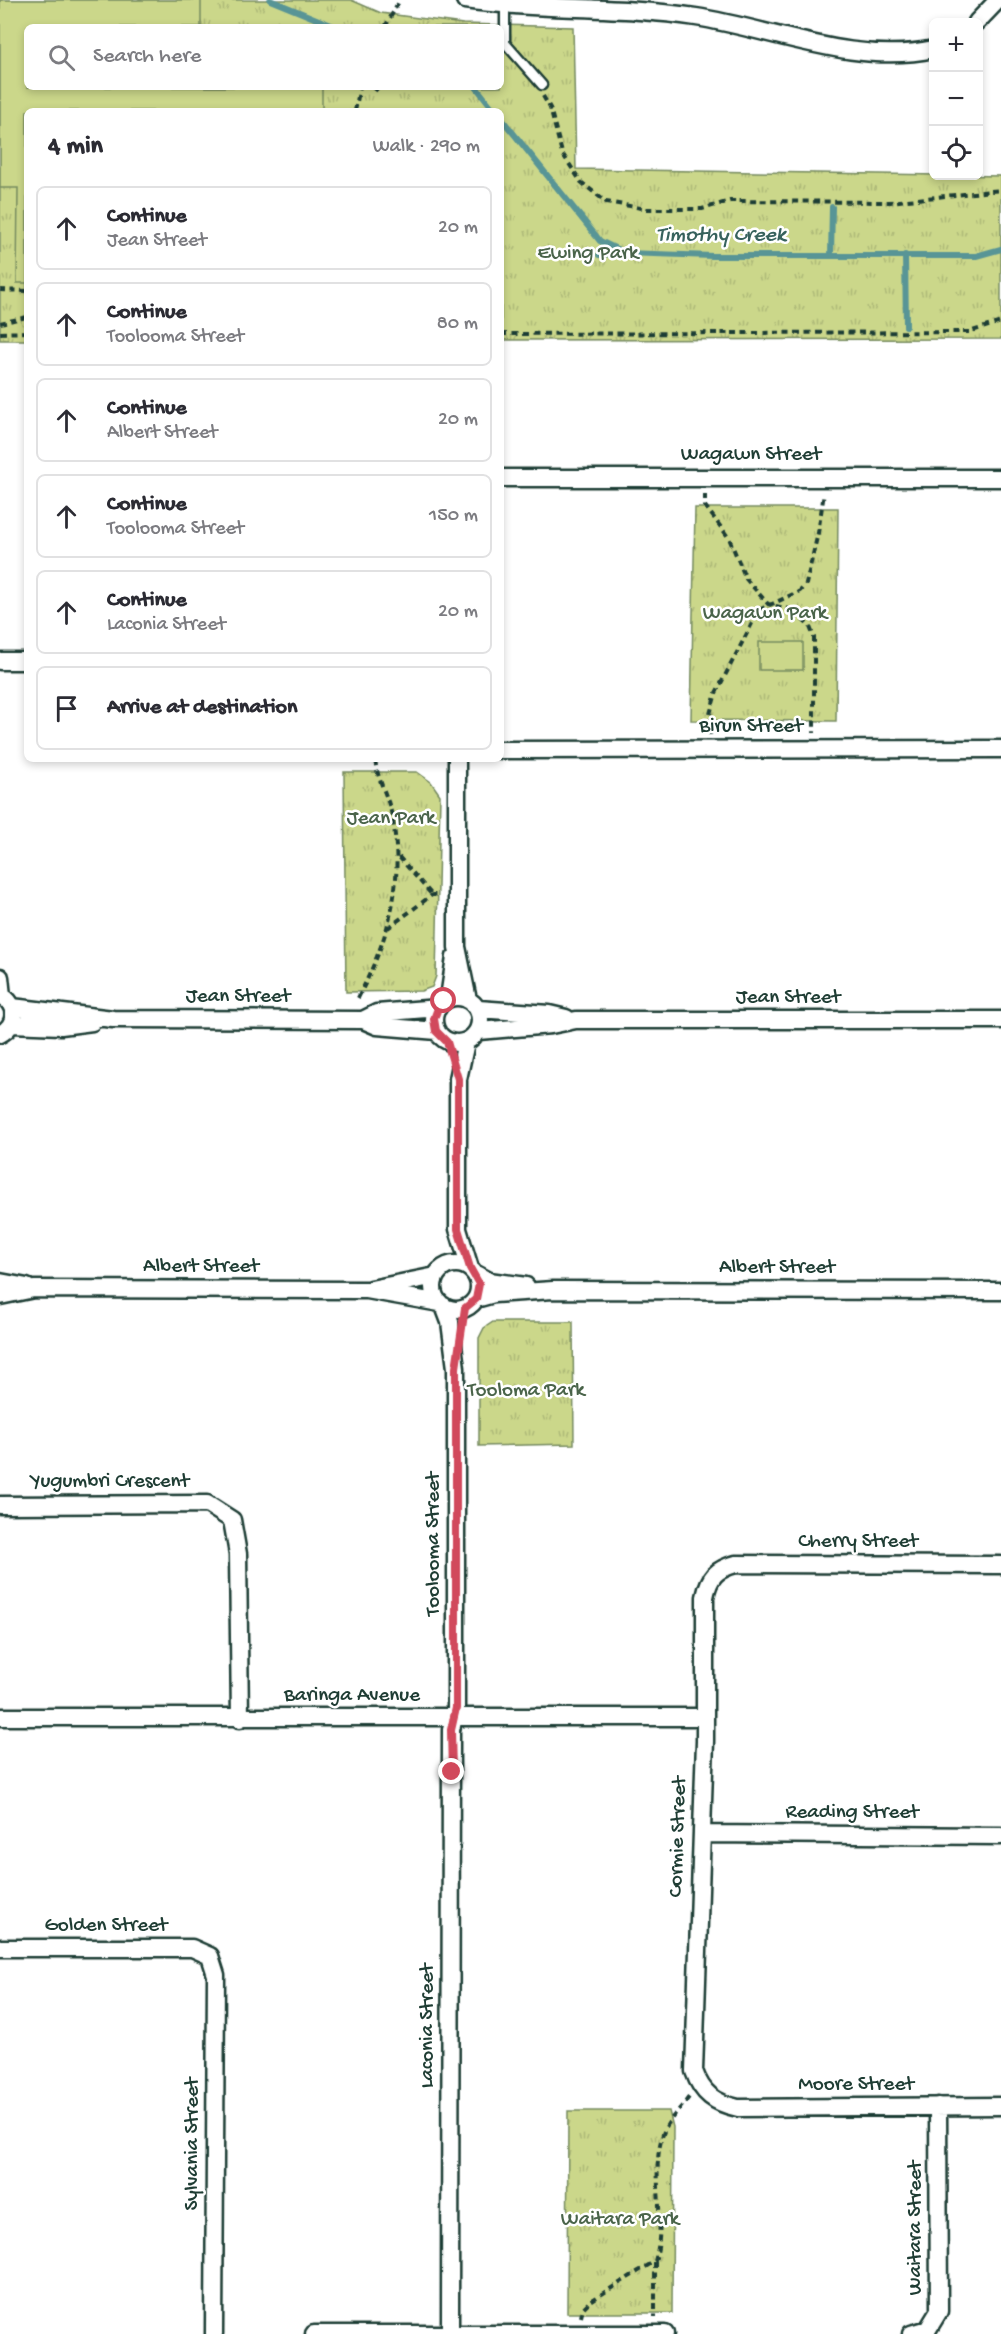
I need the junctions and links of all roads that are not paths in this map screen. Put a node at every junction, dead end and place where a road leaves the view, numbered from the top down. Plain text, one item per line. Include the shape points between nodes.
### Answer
1 (465, 0) edge
2 (698, 0) edge
3 (998, 0) edge
4 (505, 5) junction
5 (696, 17) junction
6 (981, 18) edge
7 (929, 51) edge
8 (542, 85) road end
9 (504, 478) edge
10 (1001, 478) edge
11 (0, 661) edge
12 (24, 661) edge
13 (504, 750) edge
14 (1001, 750) edge
15 (457, 762) edge
16 (457, 947) junction
17 (0, 977) edge
18 (5, 1000) edge
19 (443, 1003) junction
20 (473, 1005) junction
21 (113, 1019) junction
22 (363, 1020) junction
23 (576, 1020) junction
24 (1001, 1020) edge
25 (6, 1029) edge
26 (478, 1031) junction
27 (442, 1036) junction
28 (466, 1042) junction
29 (458, 1079) junction
30 (458, 1229) junction
31 (440, 1271) junction
32 (473, 1271) junction
33 (0, 1282) edge
34 (34, 1289) junction
35 (367, 1290) junction
36 (553, 1290) junction
37 (1001, 1291) edge
38 (0, 1296) edge
39 (470, 1303) junction
40 (442, 1304) junction
41 (456, 1368) junction
42 (0, 1505) edge
43 (1001, 1565) edge
44 (716, 1572) joint
45 (0, 1717) edge
46 (705, 1717) junction
47 (240, 1719) junction
48 (453, 1719) junction
49 (702, 1834) junction
50 (1001, 1836) edge
51 (0, 1948) edge
52 (210, 1956) joint
53 (713, 2100) joint
54 (938, 2106) junction
55 (1001, 2106) edge
56 (450, 2333) edge
57 (214, 2334) edge
58 (314, 2334) edge
59 (579, 2334) edge
60 (656, 2334) edge
61 (665, 2334) edge
62 (911, 2334) edge

1 - 4 street
2 - 5 street
3 - 6 street
4 - 5 street via 595,7
4 - 8 lane via 505,44
5 - 7 street via 828,46 912,54
9 - 10 street, Wagawn Street
11 - 12 street
13 - 14 street, Birun Street
15 - 16 street
16 - 19 street
16 - 20 street
17 - 18 street
18 - 21 street, Jean Street
18 - 25 street
19 - 20 street, Jean Street
19 - 22 street, Jean Street via 377,1013
19 - 27 street via 434,1019
20 - 23 street, Jean Street
20 - 26 street via 481,1024
21 - 22 street, Jean Street
21 - 25 street, Jean Street
22 - 27 street, Jean Street via 377,1026
23 - 24 street, Jean Street
23 - 26 street, Jean Street
26 - 28 street
27 - 28 street, Jean Street
27 - 29 street
28 - 29 street
29 - 30 street
30 - 31 street
30 - 32 street
31 - 32 street, Albert Street via 457,1264
31 - 35 street, Albert Street
31 - 40 street via 433,1290
32 - 36 street, Albert Street via 489,1281
32 - 39 street via 479,1289
33 - 34 street, Albert Street
34 - 35 street, Albert Street
34 - 38 street, Albert Street
35 - 40 street, Albert Street
36 - 37 street, Albert Street
36 - 39 street, Albert Street via 494,1294
39 - 40 street, Albert Street via 456,1310
39 - 41 street, Toolooma Street
40 - 41 street, Toolooma Street via 450,1322
41 - 48 street, Toolooma Street via 457,1666
42 - 47 street, Yugumbri Crescent via 207,1504 232,1520 238,1554
43 - 44 street, Cherry Street via 736,1564
44 - 46 street, Cormie Street via 708,1582 705,1597
45 - 47 street, Baringa Avenue
46 - 48 street, Baringa Avenue
46 - 49 street, Cormie Street
47 - 48 street, Baringa Avenue
48 - 56 street, Laconia Street
49 - 50 street, Reading Street
49 - 53 street, Cormie Street via 694,2071 699,2085
51 - 52 street, Golden Street via 192,1948
52 - 57 street, Sylvania Street via 216,1975
53 - 54 street, Moore Street via 738,2108
54 - 55 street, Moore Street
54 - 62 street, Waitara Street via 939,2311 928,2329
56 - 58 street
56 - 59 street
59 - 60 street
60 - 61 street

